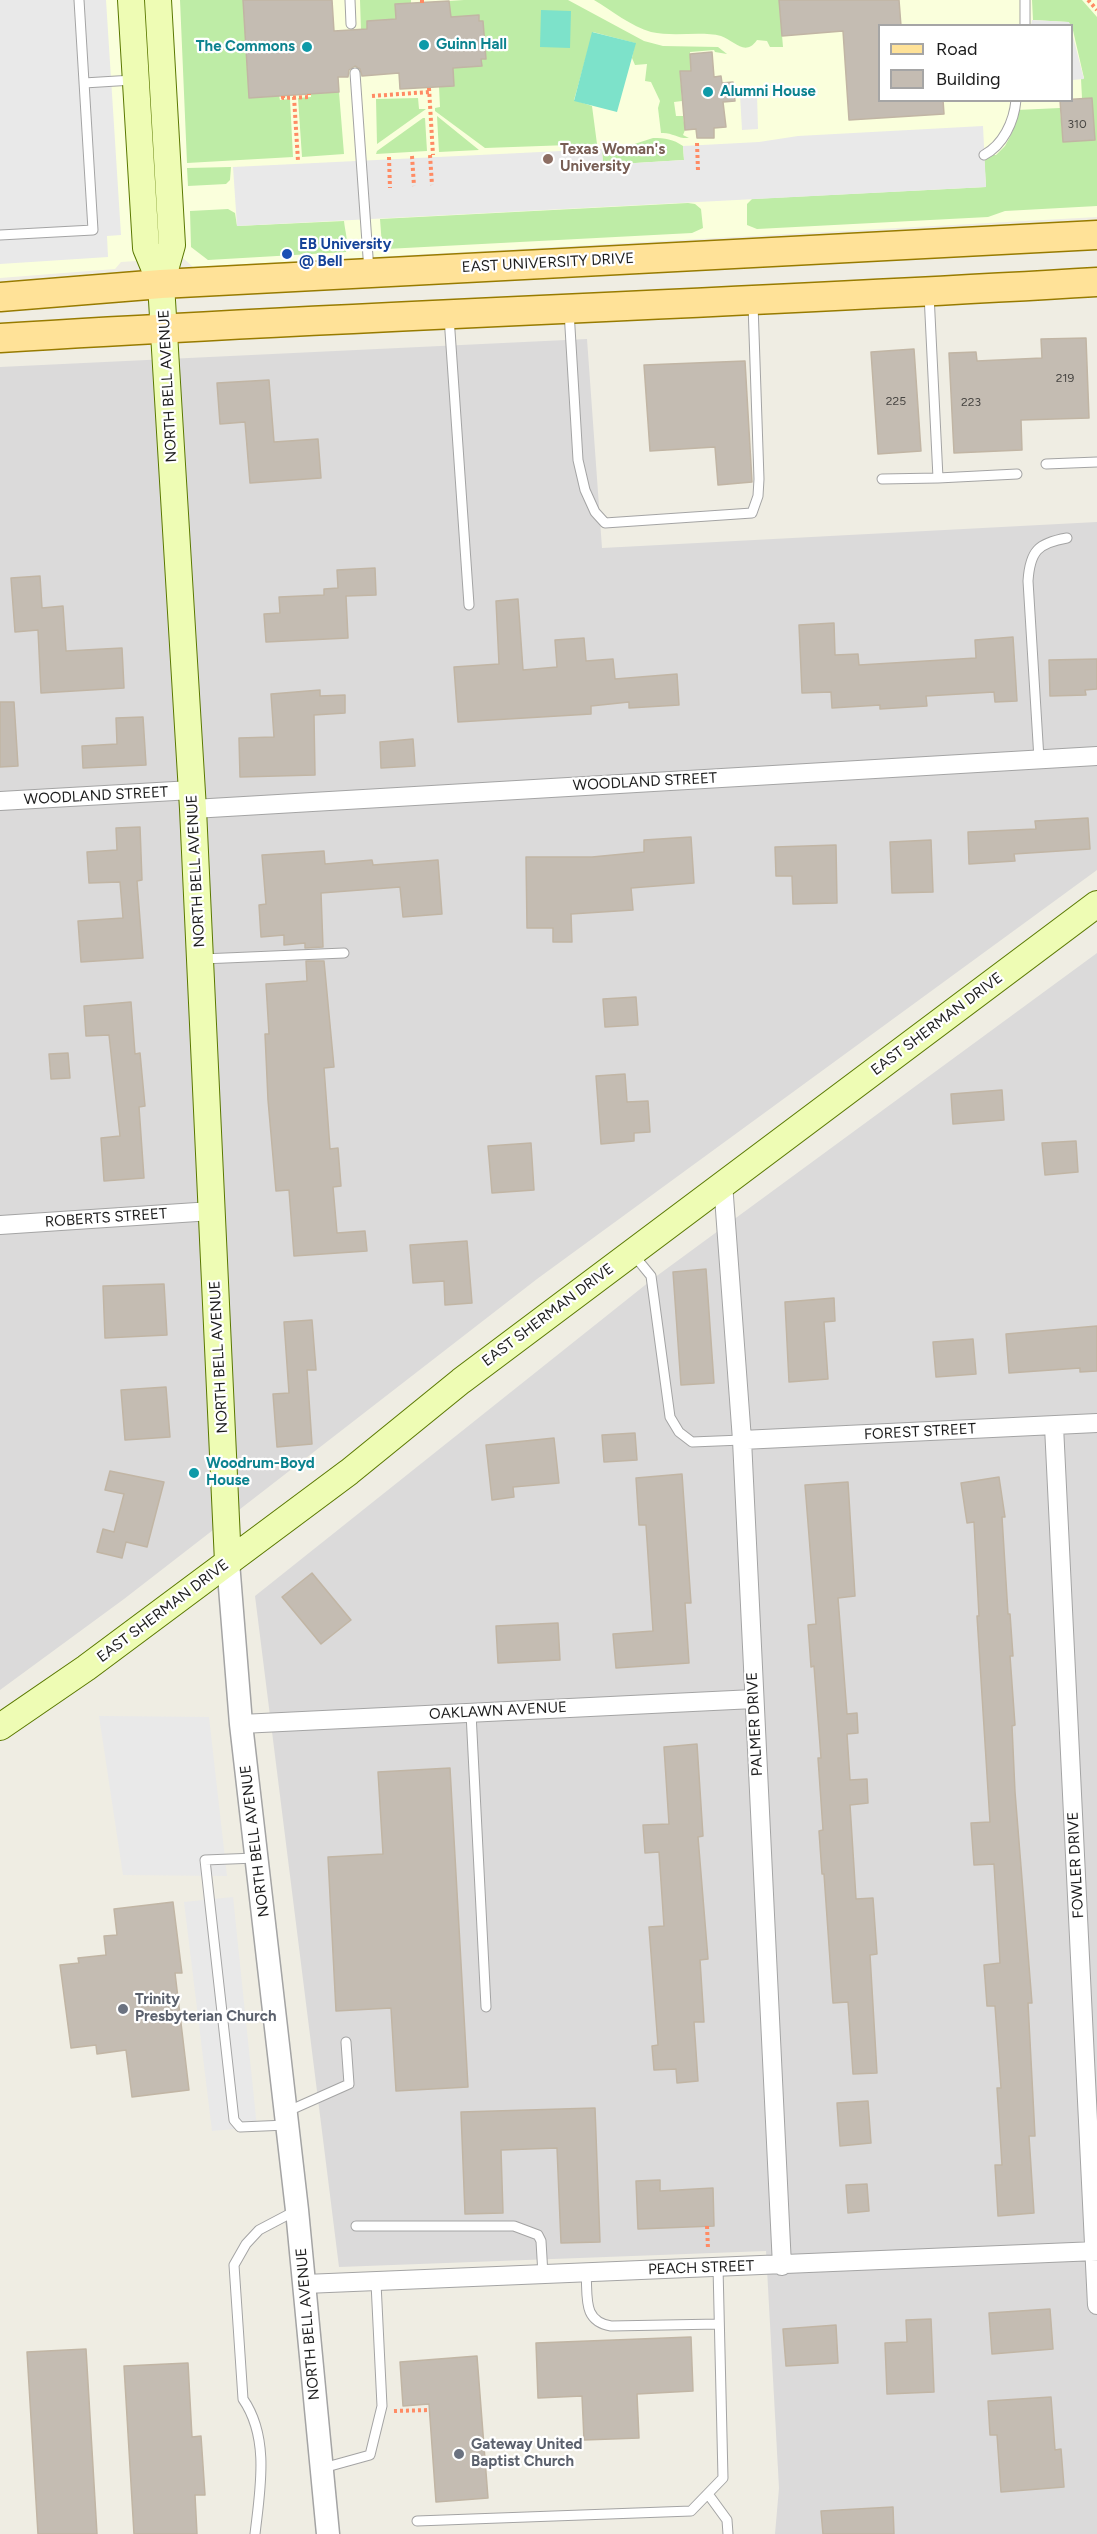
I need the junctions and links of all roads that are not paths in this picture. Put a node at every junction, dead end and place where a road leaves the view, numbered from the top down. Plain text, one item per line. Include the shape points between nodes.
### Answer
1 (80, 0) edge
2 (131, 0) edge
3 (158, 0) edge
4 (350, 0) edge
5 (1025, 0) edge
6 (351, 24) dead end
7 (1025, 24) edge
8 (355, 73) dead end
9 (136, 80) junction
10 (84, 83) junction
11 (1015, 102) edge
12 (984, 156) dead end
13 (0, 235) edge
14 (1097, 235) edge
15 (369, 273) junction
16 (1097, 282) edge
17 (161, 284) junction
18 (929, 292) junction
19 (0, 297) edge
20 (753, 302) junction
21 (569, 309) junction
22 (449, 314) junction
23 (164, 328) junction
24 (0, 338) edge
25 (1097, 462) edge
26 (1046, 464) dead end
27 (1017, 474) dead end
28 (938, 478) junction
29 (882, 479) dead end
30 (1067, 538) dead end
31 (469, 605) dead end
32 (1097, 756) edge
33 (1039, 759) junction
34 (192, 800) junction
35 (0, 801) edge
36 (1097, 904) edge
37 (344, 953) dead end
38 (200, 959) junction
39 (723, 1183) junction
40 (212, 1211) junction
41 (0, 1225) edge
42 (632, 1252) junction
43 (1097, 1423) edge
44 (1054, 1426) junction
45 (742, 1440) junction
46 (228, 1562) junction
47 (754, 1699) junction
48 (471, 1713) junction
49 (241, 1724) junction
50 (0, 1727) edge
51 (256, 1858) junction
52 (486, 2007) dead end
53 (346, 2042) dead end
54 (287, 2118) junction
55 (297, 2210) junction
56 (356, 2226) dead end
57 (1095, 2251) edge
58 (782, 2266) junction
59 (718, 2267) junction
60 (586, 2273) junction
61 (543, 2275) junction
62 (376, 2283) junction
63 (305, 2284) junction
64 (1097, 2305) edge
65 (719, 2324) junction
66 (320, 2469) junction
67 (708, 2494) junction
68 (417, 2521) dead end
69 (255, 2534) edge
70 (328, 2534) edge
71 (728, 2534) edge

1 - 10 lane
2 - 9 main road, NORTH BELL AVENUE
3 - 17 main road, NORTH BELL AVENUE via 172,245
4 - 6 lane
5 - 7 lane
8 - 15 lane
9 - 10 lane
9 - 17 main road, NORTH BELL AVENUE via 146,248
10 - 13 lane via 93,230
11 - 12 lane via 1006,133 995,149
14 - 15 main road, EAST UNIVERSITY DRIVE
15 - 17 main road, EAST UNIVERSITY DRIVE
16 - 18 main road
17 - 19 main road, EAST UNIVERSITY DRIVE
17 - 23 main road, NORTH BELL AVENUE
18 - 20 main road
18 - 28 lane
20 - 21 main road
20 - 21 lane via 759,479 752,513 605,523 585,490 578,460
21 - 22 main road
22 - 23 main road
22 - 31 lane
23 - 24 main road
23 - 34 main road, NORTH BELL AVENUE
25 - 26 lane
27 - 28 lane
28 - 29 lane
30 - 33 lane via 1049,541 1033,555 1029,565
32 - 33 street, WOODLAND STREET
33 - 34 street, WOODLAND STREET
34 - 35 street, WOODLAND STREET
34 - 38 main road, NORTH BELL AVENUE
36 - 39 main road, EAST SHERMAN DRIVE
37 - 38 lane
38 - 40 main road, NORTH BELL AVENUE
39 - 42 main road, EAST SHERMAN DRIVE
39 - 45 street, PALMER DRIVE
40 - 41 street, ROBERTS STREET
40 - 46 main road, NORTH BELL AVENUE
42 - 45 lane via 651,1276 669,1417 692,1442
42 - 46 main road, EAST SHERMAN DRIVE
43 - 44 street, FOREST STREET
44 - 45 street, FOREST STREET
44 - 57 street, FOWLER DRIVE
45 - 47 street, PALMER DRIVE
46 - 49 street, NORTH BELL AVENUE
46 - 50 main road, EAST SHERMAN DRIVE
47 - 48 street, OAKLAWN AVENUE
47 - 58 street, PALMER DRIVE
48 - 49 street, OAKLAWN AVENUE
48 - 52 lane
49 - 51 street, NORTH BELL AVENUE
51 - 54 street, NORTH BELL AVENUE
51 - 54 lane via 206,1860 234,2120 240,2127
53 - 54 lane via 349,2084
54 - 55 street, NORTH BELL AVENUE
55 - 63 street, NORTH BELL AVENUE
55 - 69 lane via 259,2230 234,2265 243,2399 258,2429 261,2470
56 - 61 lane via 514,2226 538,2235
57 - 58 street, PEACH STREET
57 - 64 street, FOWLER DRIVE
58 - 59 street, PEACH STREET
59 - 60 street, PEACH STREET
59 - 65 lane
60 - 61 street, PEACH STREET
60 - 65 lane via 589,2312 601,2324
61 - 62 street, PEACH STREET
62 - 63 street, PEACH STREET
62 - 66 lane via 382,2406 370,2455
63 - 66 street, NORTH BELL AVENUE
65 - 67 lane via 723,2478
66 - 70 street, NORTH BELL AVENUE
67 - 68 lane via 691,2511
67 - 71 lane via 727,2520

